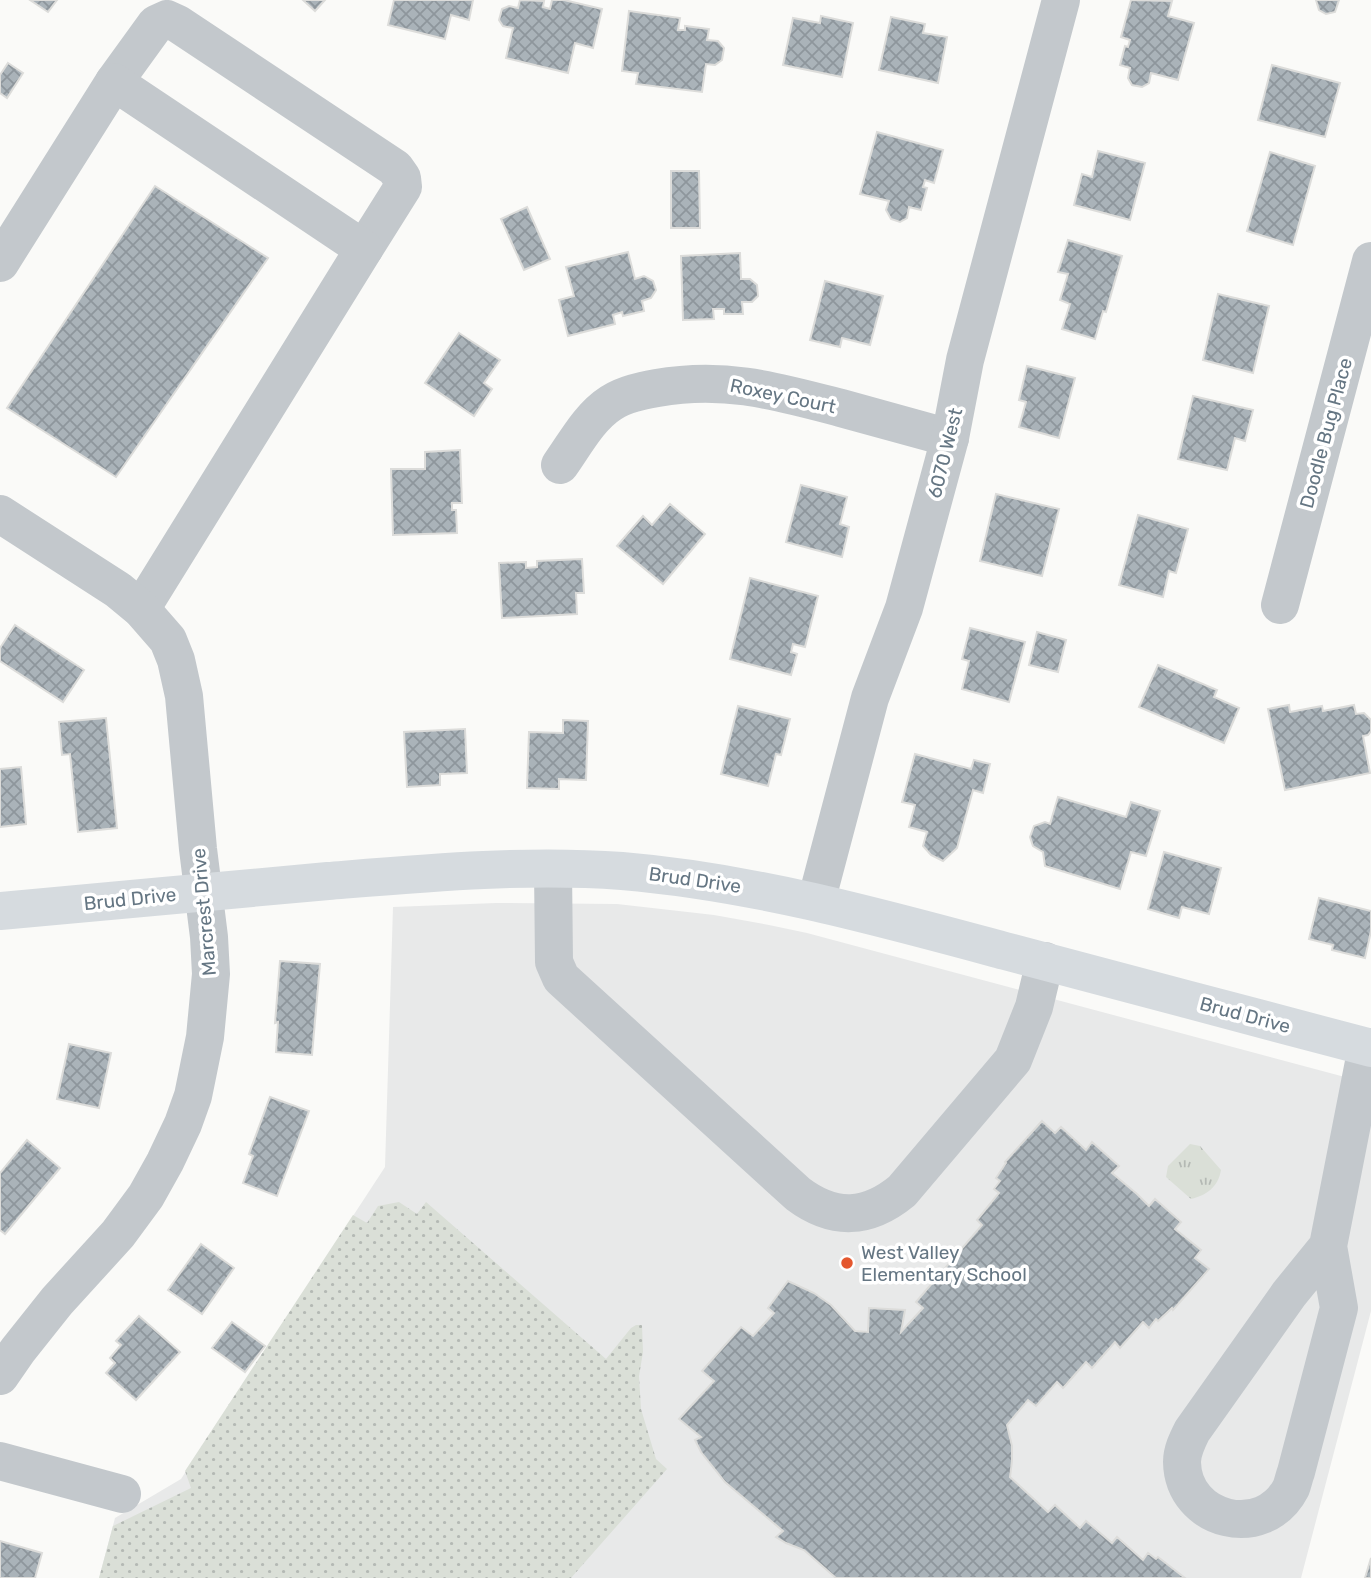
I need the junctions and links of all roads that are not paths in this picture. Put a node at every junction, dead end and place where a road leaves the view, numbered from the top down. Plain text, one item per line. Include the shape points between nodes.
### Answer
1 (1060, 0) edge
2 (114, 82) junction
3 (364, 249) junction
4 (1371, 261) edge
5 (0, 262) edge
6 (950, 438) junction
7 (560, 465) dead end
8 (0, 514) edge
9 (1280, 605) dead end
10 (141, 609) junction
11 (553, 869) junction
12 (202, 891) junction
13 (816, 902) junction
14 (0, 911) edge
15 (1045, 961) junction
16 (1369, 1048) edge
17 (1328, 1246) junction
18 (0, 1377) edge
19 (0, 1461) edge
20 (122, 1494) dead end

1 - 6 street, 6070 West via 965,360
2 - 3 street
2 - 3 street via 156,24 167,19 396,168 403,187
2 - 5 street
3 - 10 street
4 - 9 street, Doodle Bug Place
6 - 7 street, Roxey Court via 763,389 687,384 635,392 612,402 587,426
6 - 13 street, 6070 West via 904,607 870,698
8 - 10 street, Marcrest Drive
10 - 12 street, Marcrest Drive via 168,640 181,677
11 - 12 main road, Brud Drive via 435,872
11 - 13 main road, Brud Drive via 686,878
11 - 15 street via 554,962 561,978 797,1194 827,1211 858,1213 876,1208 902,1191 1013,1060 1034,1007
12 - 14 main road, Brud Drive
12 - 18 street, Marcrest Drive via 210,949 209,1005 201,1063 183,1124 146,1196
13 - 15 main road, Brud Drive
15 - 16 main road, Brud Drive
16 - 17 street
17 - 17 street via 1289,1294 1185,1445 1186,1483 1210,1512 1225,1518 1256,1517 1270,1510 1291,1488 1339,1308
19 - 20 street

